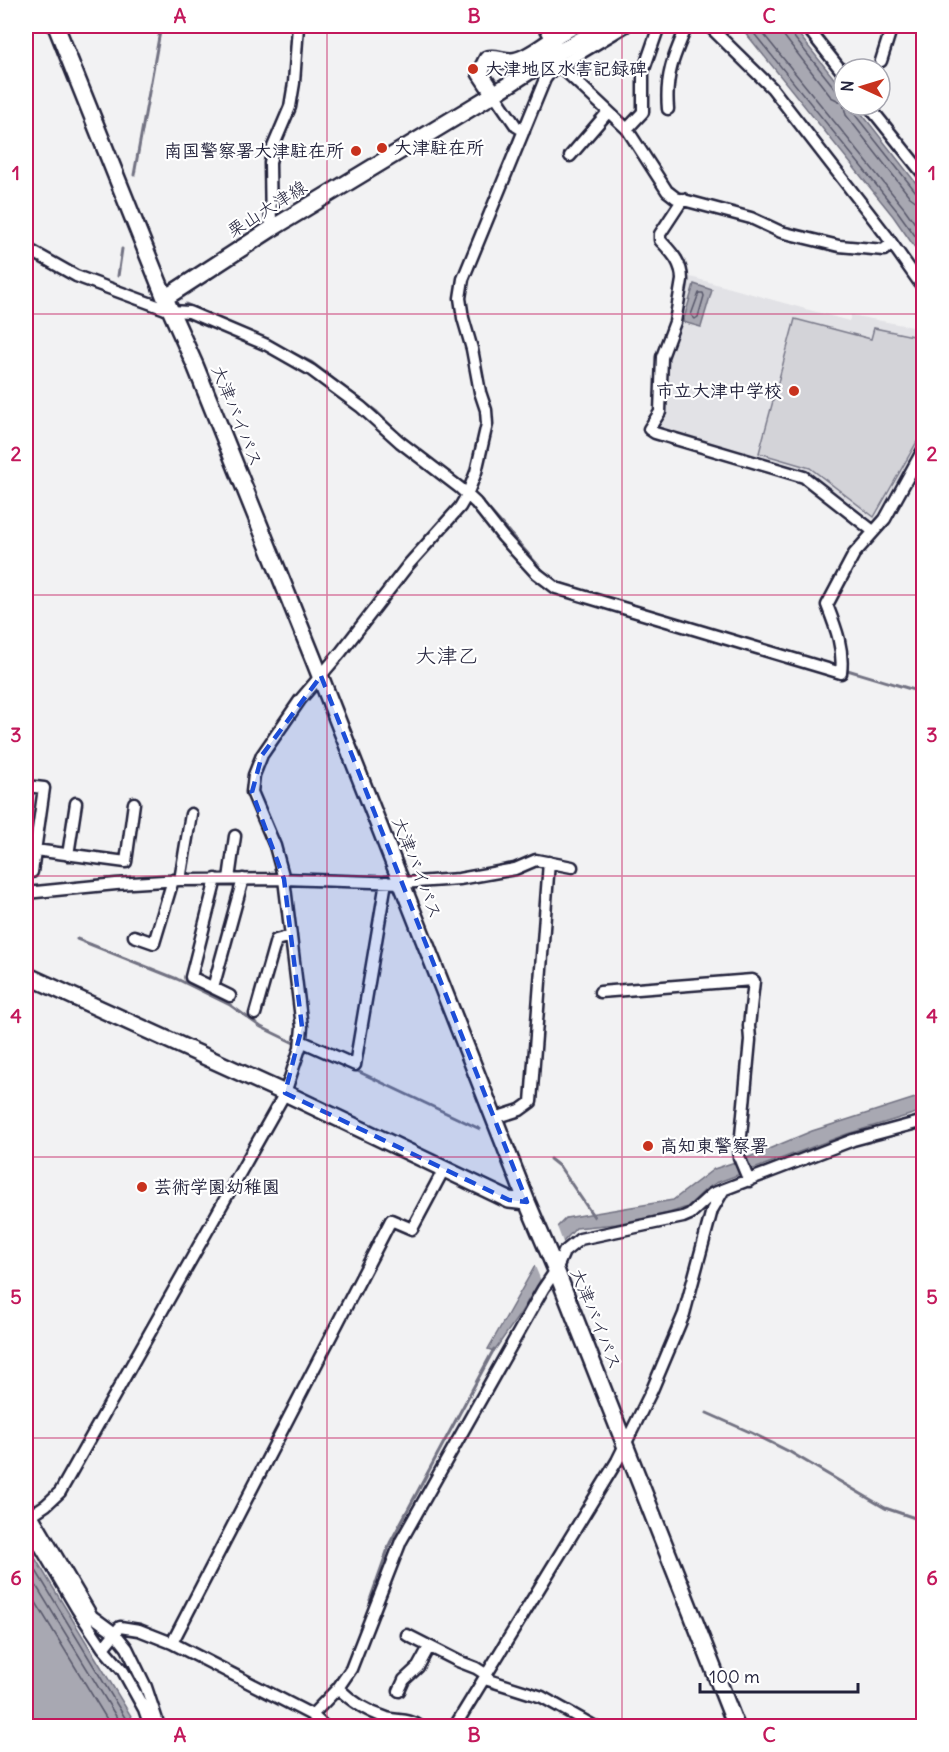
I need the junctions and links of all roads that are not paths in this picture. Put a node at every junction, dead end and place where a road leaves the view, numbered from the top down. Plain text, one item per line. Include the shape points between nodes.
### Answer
1 (56, 26) edge
2 (298, 26) edge
3 (579, 26) edge
4 (606, 26) edge
5 (626, 26) edge
6 (659, 26) edge
7 (687, 26) edge
8 (709, 26) edge
9 (806, 26) edge
10 (892, 26) edge
11 (550, 32) edge
12 (882, 57) edge
13 (832, 59) edge
14 (560, 66) junction
15 (494, 94) junction
16 (668, 109) dead end
17 (608, 112) junction
18 (878, 117) edge
19 (627, 129) junction
20 (524, 131) junction
21 (570, 156) dead end
22 (924, 175) edge
23 (683, 199) junction
24 (271, 229) junction
25 (891, 243) junction
26 (26, 248) edge
27 (924, 289) edge
28 (168, 305) junction
29 (924, 448) edge
30 (467, 495) junction
31 (873, 531) junction
32 (321, 676) junction
33 (26, 786) edge
34 (76, 803) dead end
35 (134, 803) dead end
36 (191, 814) dead end
37 (236, 836) dead end
38 (35, 850) junction
39 (68, 855) junction
40 (549, 862) junction
41 (572, 867) dead end
42 (32, 872) dead end
43 (216, 879) junction
44 (229, 879) junction
45 (243, 879) junction
46 (284, 879) junction
47 (176, 880) junction
48 (394, 883) junction
49 (26, 893) edge
50 (134, 936) dead end
51 (291, 936) junction
52 (26, 975) edge
53 (213, 988) junction
54 (600, 992) dead end
55 (230, 996) dead end
56 (255, 1014) dead end
57 (301, 1041) junction
58 (285, 1093) junction
59 (495, 1118) junction
60 (924, 1121) edge
61 (444, 1169) junction
62 (748, 1177) junction
63 (723, 1191) junction
64 (527, 1202) junction
65 (555, 1268) junction
66 (626, 1445) junction
67 (27, 1514) edge
68 (115, 1633) junction
69 (407, 1635) dead end
70 (171, 1643) junction
71 (429, 1647) junction
72 (103, 1648) junction
73 (486, 1677) junction
74 (338, 1688) junction
75 (399, 1691) dead end
76 (312, 1715) junction
77 (150, 1726) edge
78 (159, 1726) edge
79 (324, 1726) edge
80 (419, 1726) edge
81 (454, 1726) edge
82 (591, 1726) edge
83 (736, 1726) edge

1 - 28 main road, 大津バイパス
2 - 24 street via 290,107 270,163
3 - 11 street
4 - 15 main road, 栗山大津線
5 - 14 street
6 - 19 street via 643,72 644,112
7 - 16 street via 670,63
8 - 25 street via 772,88
9 - 13 street
10 - 12 street
11 - 15 main road via 517,61 487,59 480,74
14 - 17 street
14 - 20 street via 545,79
15 - 20 street via 516,126
15 - 24 main road, 栗山大津線
17 - 19 street
17 - 21 street
18 - 22 street
19 - 23 street via 667,191
20 - 30 street via 463,279 460,298 487,423
23 - 25 street via 751,218 781,232 838,246 884,250
23 - 31 street via 660,234 660,240 676,257 682,280 675,322 662,357 660,412 649,429 804,477
24 - 28 main road, 栗山大津線
25 - 27 street
26 - 28 street via 76,276
28 - 30 street via 267,345 311,370
28 - 32 main road, 大津バイパス
29 - 31 street via 885,519
30 - 31 street via 534,572 556,588 841,673 839,636 827,605 854,554
30 - 32 street
32 - 46 street via 262,755 254,775 252,792
32 - 48 main road, 大津バイパス
33 - 38 street via 44,788
34 - 39 street
35 - 39 street via 126,862
36 - 47 street
37 - 44 street
38 - 39 street
38 - 42 street
40 - 41 street
40 - 48 street via 536,860 515,869 459,879
40 - 59 street via 531,1102
43 - 44 street
43 - 47 street
43 - 53 street via 191,977
44 - 45 street
45 - 46 street
45 - 53 street
46 - 48 street
46 - 51 street
47 - 49 street
47 - 50 street via 154,943
48 - 57 street via 355,1065
48 - 59 main road, 大津バイパス
51 - 56 street via 276,940
51 - 57 street
52 - 58 main road
53 - 55 street
54 - 62 street via 754,981 739,1157
57 - 58 street
58 - 61 main road
58 - 67 street via 60,1492 46,1505
59 - 64 main road, 大津バイパス
60 - 62 street via 853,1140
61 - 64 main road via 509,1200
61 - 70 street via 412,1229 391,1220
62 - 63 street
63 - 65 street via 712,1194 683,1217 580,1239 564,1252
63 - 66 street via 712,1210 684,1314
64 - 65 main road, 大津バイパス
65 - 66 main road, 大津バイパス
65 - 74 street via 401,1541 351,1669
66 - 73 street
66 - 83 main road, 大津バイパス
67 - 68 street via 92,1617
67 - 72 street via 77,1609
68 - 70 street via 120,1627 139,1630
68 - 72 street
68 - 78 street via 146,1687
69 - 71 street
70 - 76 street
71 - 73 street via 476,1668
71 - 75 street
72 - 77 street via 123,1671
73 - 81 street
73 - 82 street via 542,1697
74 - 76 street
74 - 80 street via 362,1708
76 - 79 street

